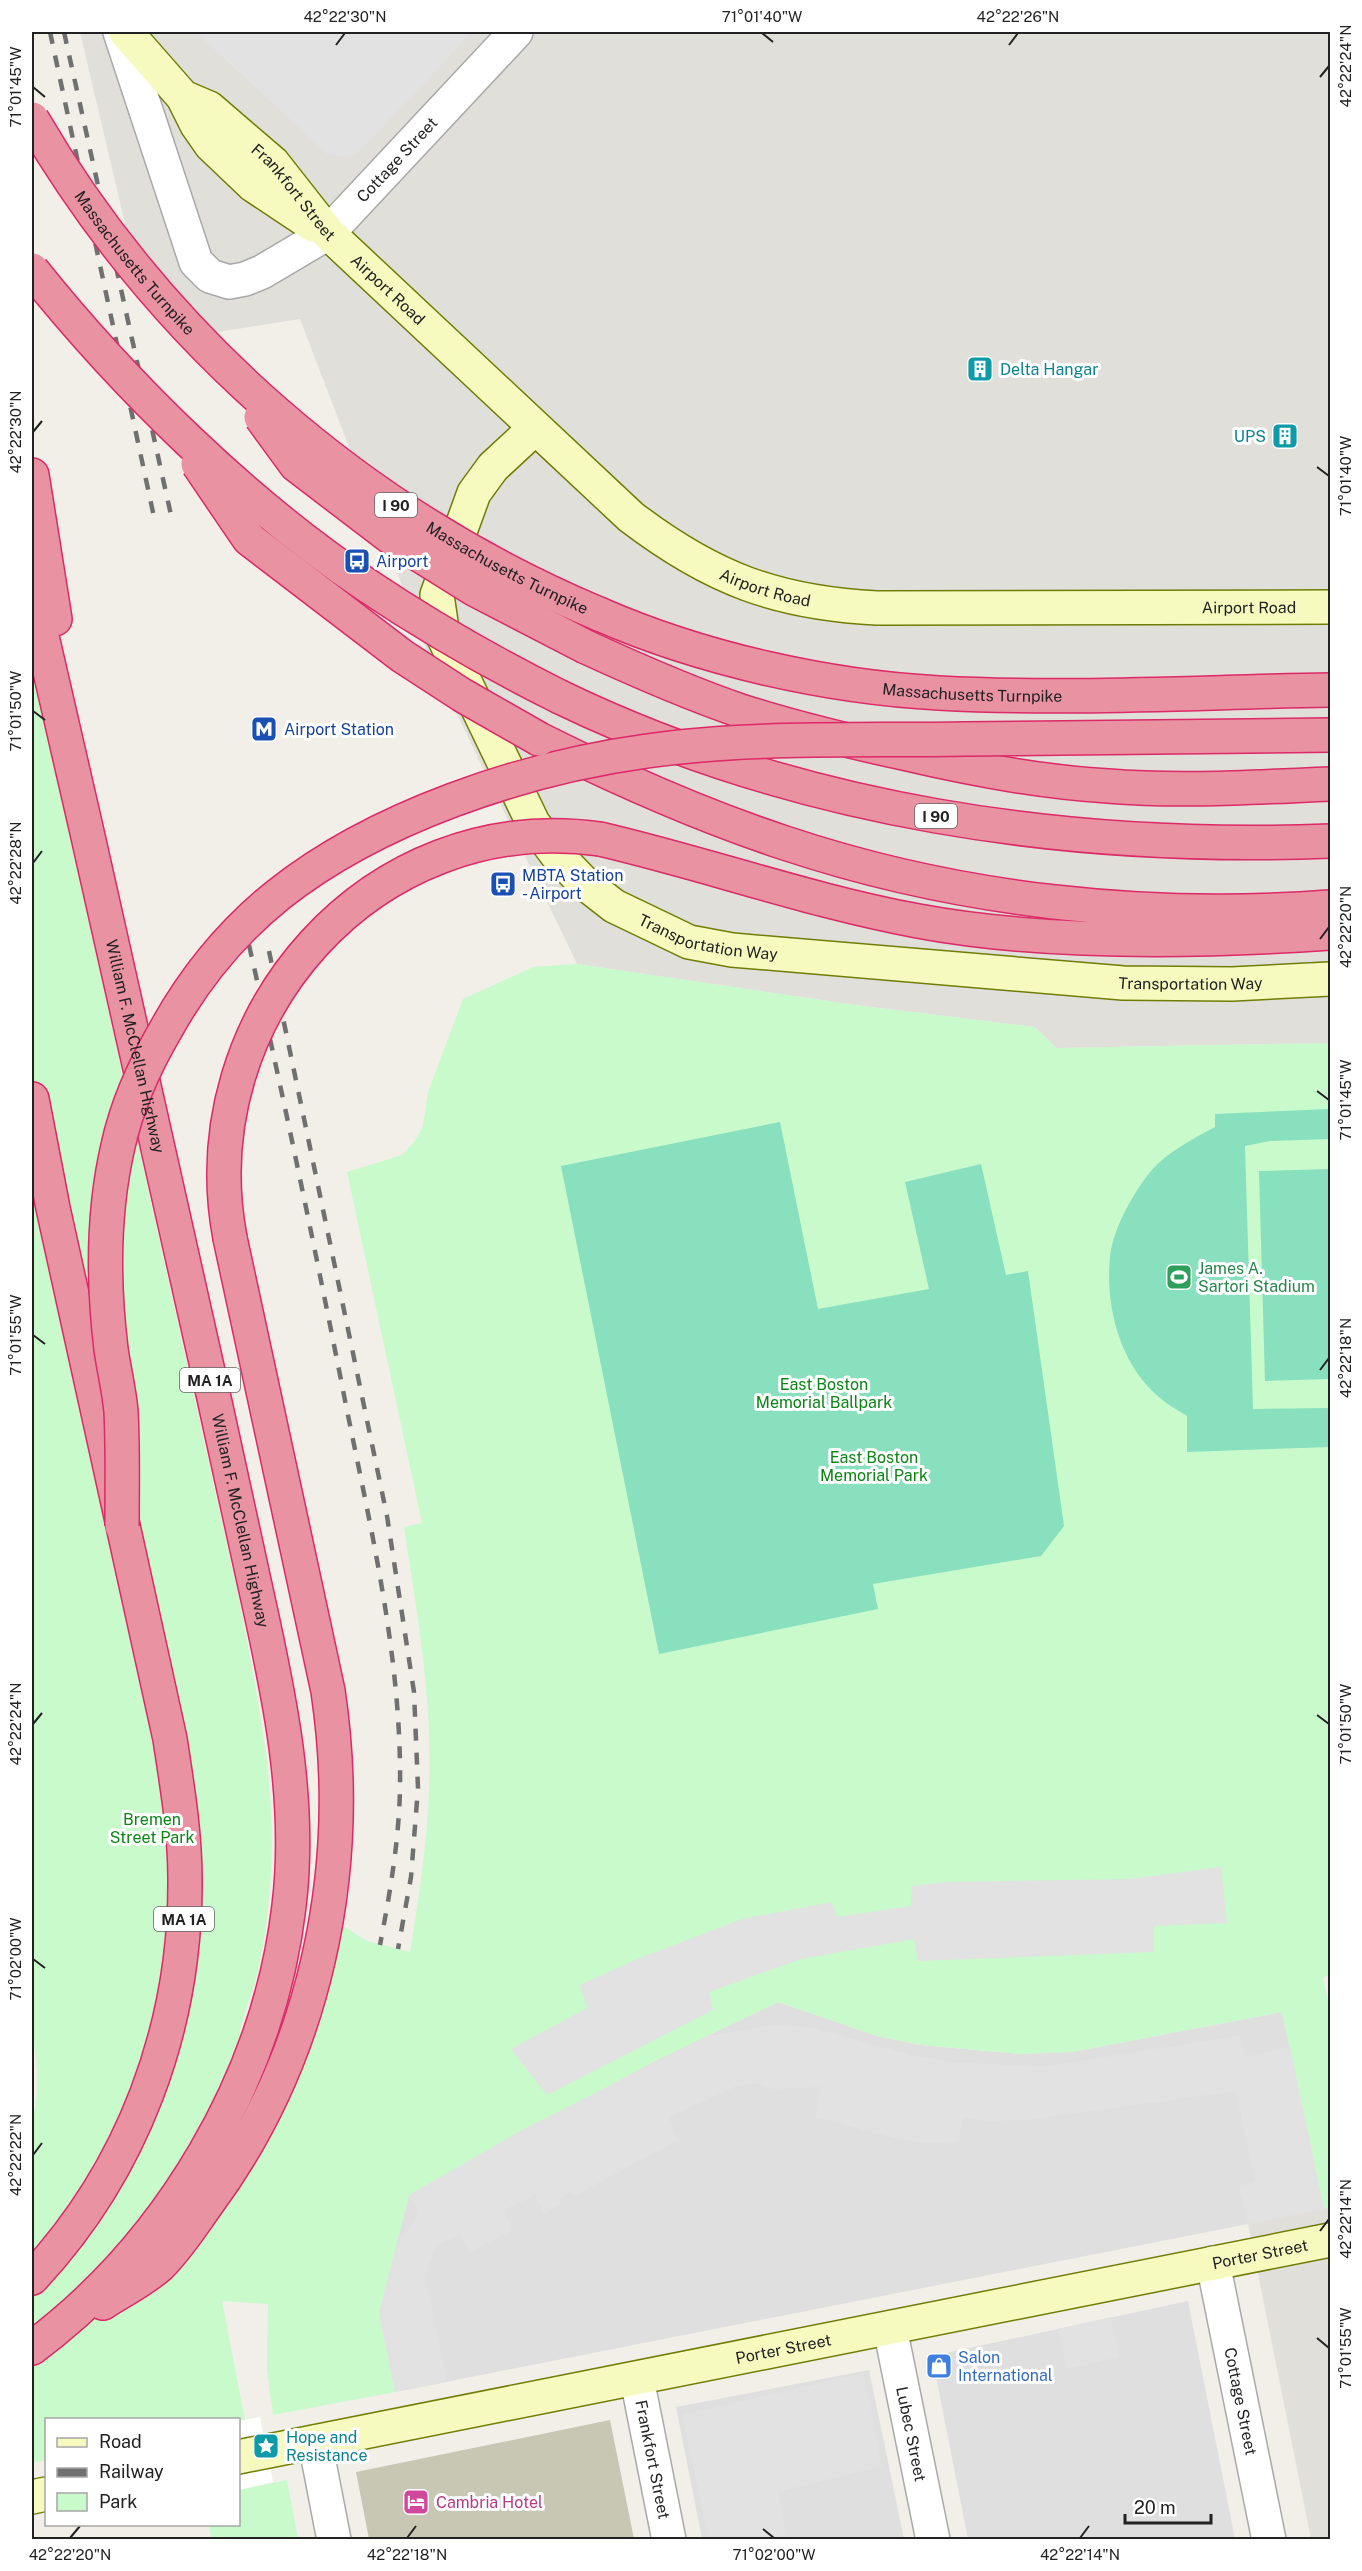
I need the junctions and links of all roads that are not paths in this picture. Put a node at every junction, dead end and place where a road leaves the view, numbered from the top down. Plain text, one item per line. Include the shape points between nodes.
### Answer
1 (120, 32) edge
2 (126, 32) edge
3 (516, 32) edge
4 (32, 119) edge
5 (328, 233) junction
6 (32, 270) edge
7 (219, 359) junction
8 (167, 418) junction
9 (534, 429) junction
10 (32, 475) edge
11 (32, 593) edge
12 (1330, 608) edge
13 (1330, 690) edge
14 (1330, 735) edge
15 (1330, 784) edge
16 (1330, 841) edge
17 (91, 851) junction
18 (1330, 907) edge
19 (1330, 933) edge
20 (1330, 979) edge
21 (32, 1099) edge
22 (122, 1526) junction
23 (1330, 2240) edge
24 (1213, 2264) junction
25 (32, 2278) edge
26 (890, 2328) junction
27 (32, 2349) edge
28 (637, 2379) junction
29 (315, 2442) junction
30 (253, 2454) edge
31 (334, 2540) edge
32 (669, 2540) edge
33 (933, 2540) edge
34 (1269, 2540) edge

1 - 5 street, Cottage Street via 196,262 210,276 229,282 244,279
2 - 5 main road, Frankfort Street via 183,97 209,108 273,163
3 - 5 street, Cottage Street
4 - 7 highway, Massachusetts Turnpike / I 90, bridge via 129,260
5 - 9 main road, Airport Road
6 - 8 highway, I 90, bridge via 93,342
7 - 13 highway, Massachusetts Turnpike / I 90, bridge via 315,446 401,509 493,564 599,614 666,639 753,664 898,690 1031,695
7 - 15 highway, bridge via 296,465 370,523 435,567 518,614 678,687 829,736 1028,778 1110,787
8 - 16 highway, I 90, bridge via 282,521 366,585 452,639 560,697 694,753 821,791 927,814 1030,830 1138,840
8 - 18 highway, bridge via 249,539 402,657 539,739 635,786 739,827 841,860 940,883 1055,902 1155,910 1264,912
9 - 12 main road, Airport Road via 631,518 668,546 748,586 789,598 877,608
9 - 20 main road, Transportation Way via 493,467 474,493 437,595 443,636 533,823 582,881 614,906 689,942 732,950 1123,983 1232,984
10 - 17 highway via 56,630 84,764
11 - 17 highway, William F. McClellan Highway / MA 1A
14 - 22 highway, bridge via 765,742 648,751 572,765 493,786 392,827 314,870 255,916 202,975 150,1058 124,1123 111,1191 106,1270 110,1336 121,1409
17 - 27 highway, William F. McClellan Highway / MA 1A via 276,1687 285,1741 292,1863 288,1913 277,1969 236,2094 213,2139 168,2208 119,2268 75,2314
19 - 27 highway, bridge via 1121,938 937,924 868,911 600,840 565,836 520,837 446,854 412,869 366,898 310,948 277,992 256,1031 236,1084 224,1167 230,1238 315,1619 331,1710 336,1803 327,1920 289,2058 261,2120 231,2171 158,2267
21 - 22 highway, MA 1A, bridge
22 - 25 highway, MA 1A via 178,1790 185,1880 181,1958 167,2029 136,2122 94,2201
23 - 24 main road, Porter Street
24 - 26 main road, Porter Street
24 - 34 street, Cottage Street
26 - 28 main road, Porter Street
26 - 33 street, Lubec Street
28 - 29 main road, Porter Street
28 - 32 street, Frankfort Street
29 - 30 main road, Porter Street
29 - 31 street

